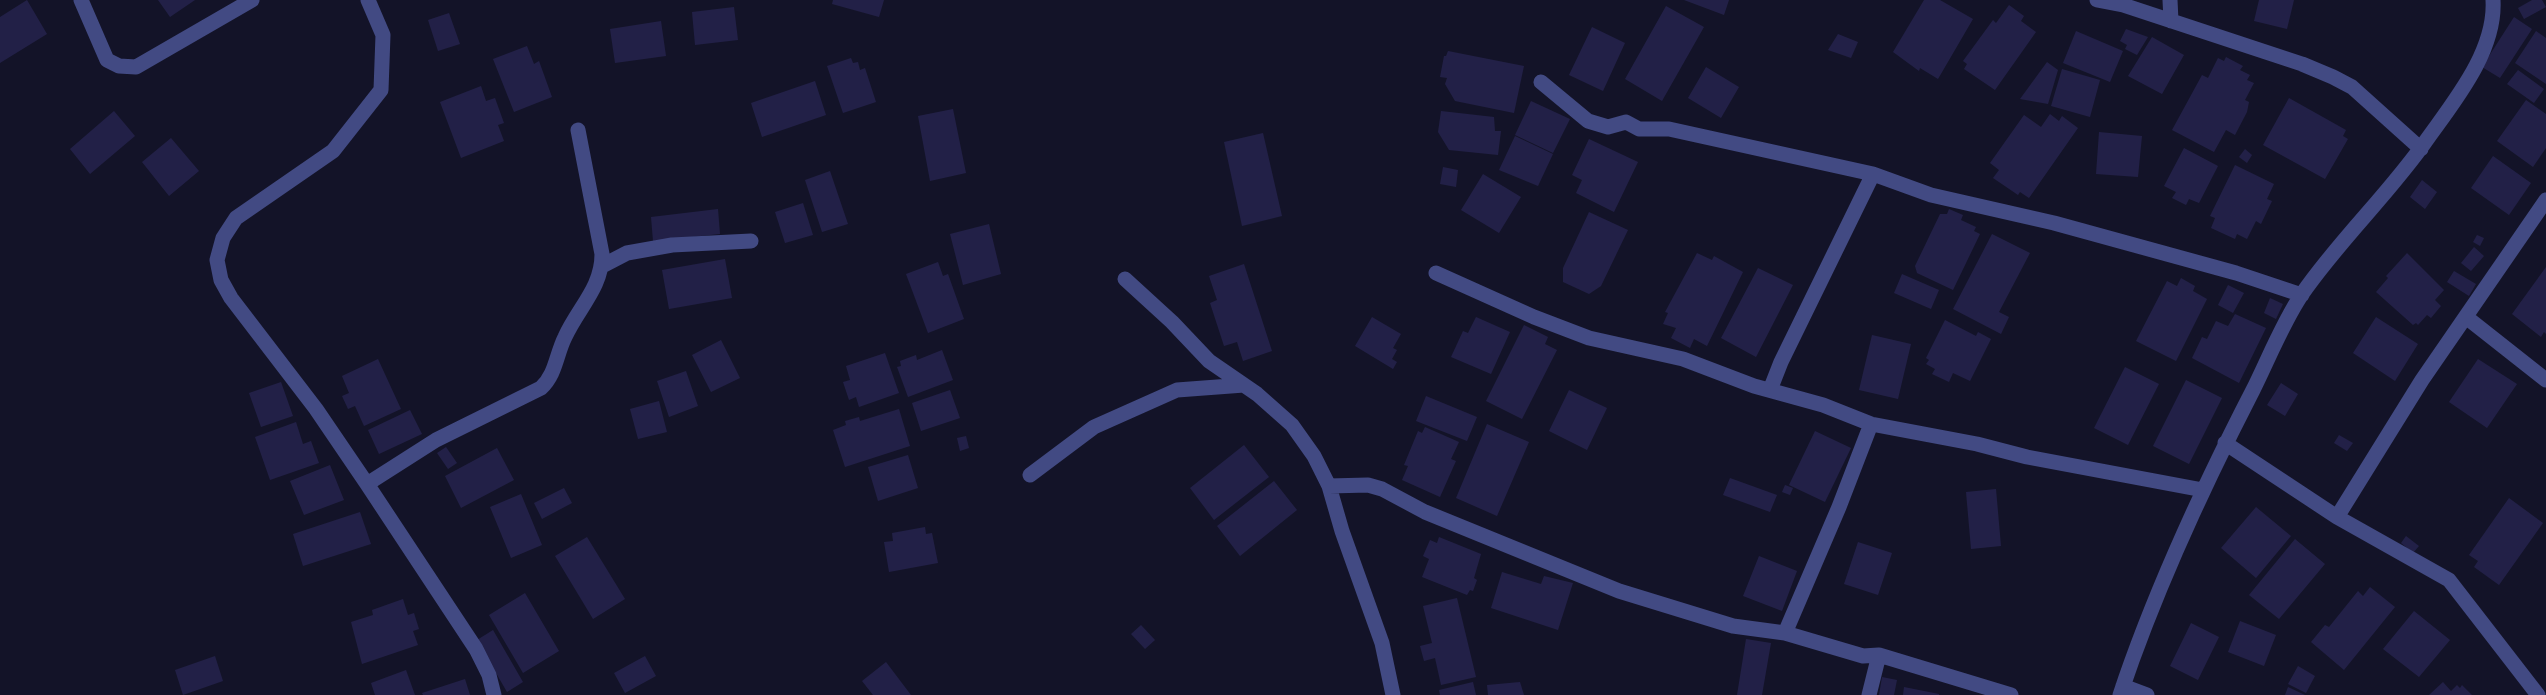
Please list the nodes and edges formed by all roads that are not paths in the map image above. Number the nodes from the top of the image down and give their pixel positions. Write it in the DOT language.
graph roads {
  1 [pos="81,0"];
  2 [pos="252,0"];
  3 [pos="368,0"];
  4 [pos="2097,0"];
  5 [pos="2170,0"];
  6 [pos="2493,0"];
  7 [pos="2171,21"];
  8 [pos="1541,82"];
  9 [pos="578,130"];
  10 [pos="2421,149"];
  11 [pos="1873,174"];
  12 [pos="2546,200"];
  13 [pos="751,241"];
  14 [pos="602,266"];
  15 [pos="1436,273"];
  16 [pos="1125,279"];
  17 [pos="2302,295"];
  18 [pos="2466,317"];
  19 [pos="2546,380"];
  20 [pos="1244,385"];
  21 [pos="1770,390"];
  22 [pos="1871,424"];
  23 [pos="2225,443"];
  24 [pos="1030,475"];
  25 [pos="367,484"];
  26 [pos="1329,486"];
  27 [pos="2203,490"];
  28 [pos="2338,517"];
  29 [pos="1785,633"];
  30 [pos="1879,655"];
  31 [pos="2121,690"];
  32 [pos="494,695"];
  33 [pos="1394,695"];
  34 [pos="1869,695"];
  35 [pos="2011,695"];
  36 [pos="2147,695"];
  37 [pos="2538,695"];
  1 -- 2 [label="street"];
  3 -- 25 [label="street"];
  4 -- 7 [label="street"];
  5 -- 7 [label="street"];
  6 -- 10 [label="street"];
  7 -- 10 [label="street"];
  8 -- 11 [label="street"];
  9 -- 14 [label="street"];
  10 -- 17 [label="street"];
  11 -- 17 [label="street"];
  11 -- 21 [label="street"];
  12 -- 18 [label="street"];
  13 -- 14 [label="street"];
  14 -- 25 [label="street"];
  15 -- 21 [label="street"];
  16 -- 20 [label="street"];
  17 -- 23 [label="street"];
  18 -- 19 [label="street"];
  18 -- 28 [label="street"];
  20 -- 24 [label="street"];
  20 -- 26 [label="street"];
  21 -- 22 [label="street"];
  22 -- 27 [label="street"];
  22 -- 29 [label="street"];
  23 -- 27 [label="street"];
  23 -- 28 [label="street"];
  25 -- 32 [label="street"];
  26 -- 29 [label="street"];
  26 -- 33 [label="street"];
  27 -- 31 [label="street"];
  28 -- 37 [label="street"];
  29 -- 30 [label="street"];
  30 -- 34 [label="street"];
  30 -- 35 [label="street"];
  31 -- 36 [label="street"];
}
